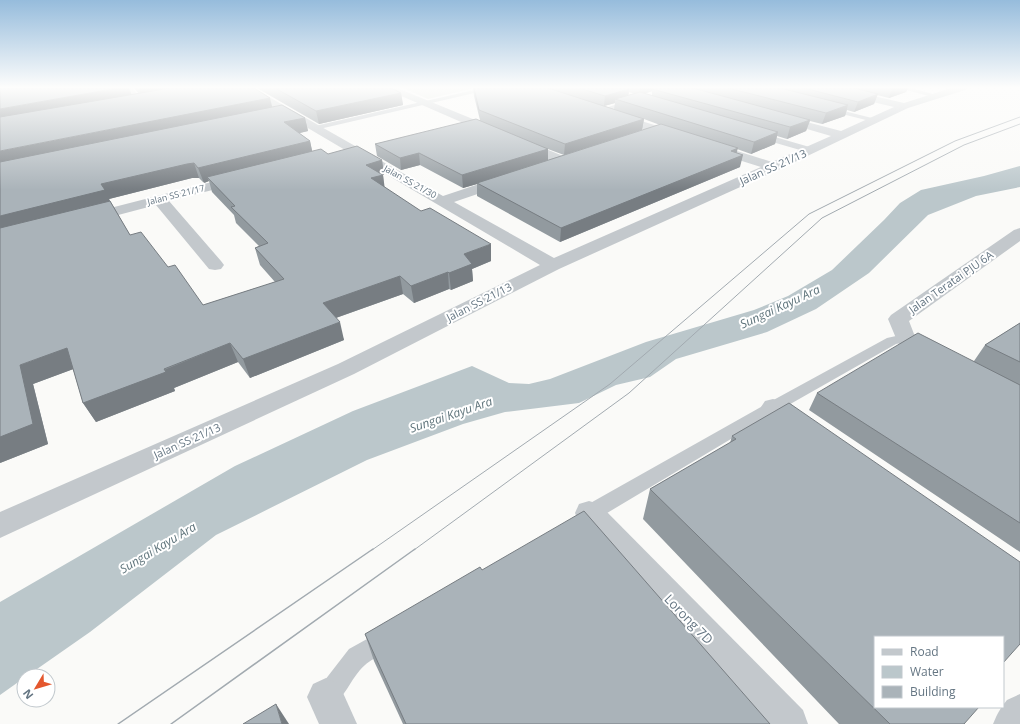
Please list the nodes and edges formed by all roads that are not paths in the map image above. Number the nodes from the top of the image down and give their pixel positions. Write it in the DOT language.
graph roads {
  1 [pos="304,122"];
  2 [pos="343,122"];
  3 [pos="467,122"];
  4 [pos="633,122"];
  5 [pos="794,122"];
  6 [pos="870,122"];
  7 [pos="315,128"];
  8 [pos="658,130"];
  9 [pos="751,132"];
  10 [pos="842,135"];
  11 [pos="636,137"];
  12 [pos="353,150"];
  13 [pos="810,150"];
  14 [pos="331,156"];
  15 [pos="578,157"];
  16 [pos="563,161"];
  17 [pos="548,166"];
  18 [pos="773,167"];
  19 [pos="249,176"];
  20 [pos="518,176"];
  21 [pos="159,199"];
  22 [pos="443,201"];
  23 [pos="76,221"];
  24 [pos="1020,233"];
  25 [pos="215,265"];
  26 [pos="553,265"];
  27 [pos="905,338"];
  28 [pos="952,362"];
  29 [pos="773,407"];
  30 [pos="825,443"];
  31 [pos="579,520"];
  32 [pos="0,525"];
  33 [pos="397,633"];
  34 [pos="332,710"];
  35 [pos="1020,714"];
  36 [pos="789,724"];
  37 [pos="1012,724"];
  1 -- 7 [label="street, Jalan SS 21/30"];
  2 -- 7 [label="lane"];
  3 -- 16 [label="street"];
  4 -- 8 [label="street"];
  5 -- 10 [label="street"];
  6 -- 10 [label="street, Jalan SS 21/13"];
  7 -- 12 [label="street, Jalan SS 21/30"];
  8 -- 11 [label="street"];
  8 -- 18 [label="street"];
  9 -- 13 [label="lane"];
  10 -- 13 [label="street, Jalan SS 21/13"];
  12 -- 14 [label="street"];
  12 -- 22 [label="street, Jalan SS 21/30"];
  13 -- 18 [label="street, Jalan SS 21/13"];
  15 -- 16 [label="street"];
  16 -- 17 [label="street"];
  18 -- 26 [label="street, Jalan SS 21/13"];
  19 -- 21 [label="street, Jalan SS 21/17"];
  20 -- 22 [label="street"];
  21 -- 23 [label="street, Jalan SS 21/17"];
  21 -- 25 [label="street"];
  22 -- 26 [label="street, Jalan SS 21/30"];
  24 -- 27 [label="street, Jalan Teratai PJU 6A"];
  26 -- 32 [label="street, Jalan SS 21/13"];
  27 -- 28 [label="street"];
  27 -- 29 [label="lane"];
  29 -- 30 [label="street"];
  29 -- 31 [label="lane"];
  31 -- 36 [label="street, Lorong 7D"];
  33 -- 34 [label="lane"];
  35 -- 37 [label="street"];
}
